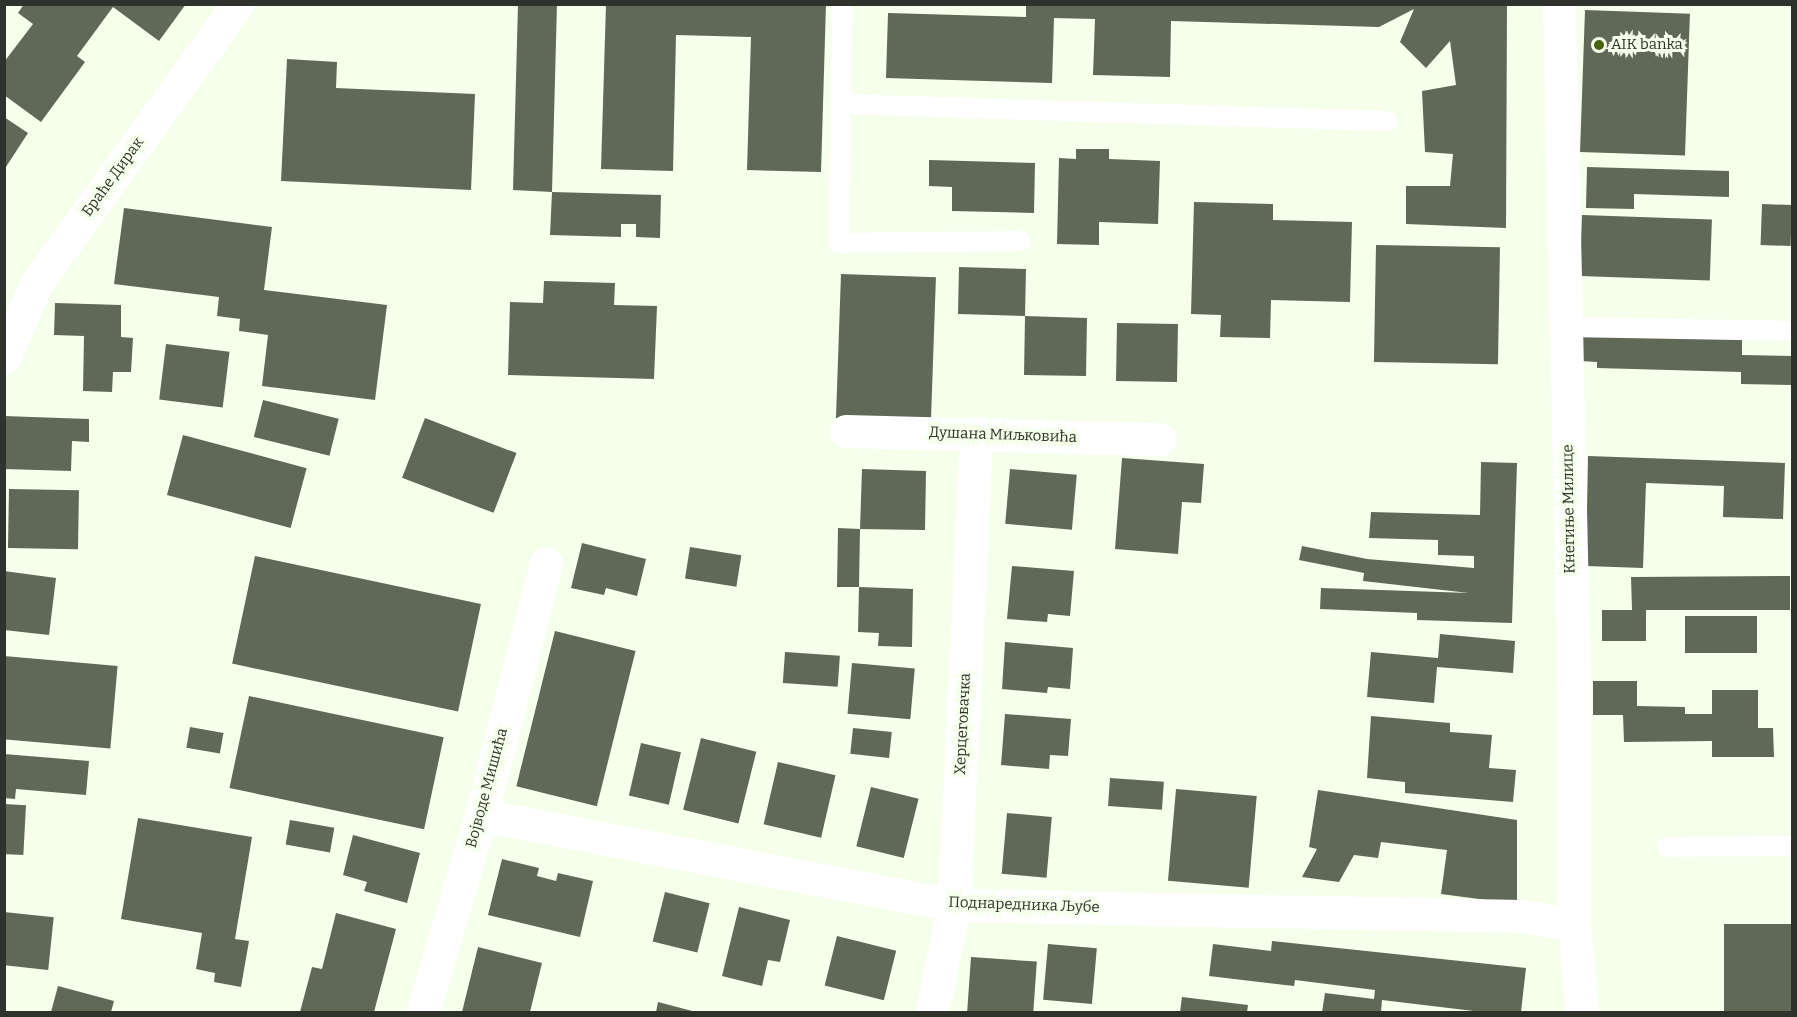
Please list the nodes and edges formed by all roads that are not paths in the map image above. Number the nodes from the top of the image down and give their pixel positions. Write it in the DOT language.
graph roads {
  1 [pos="238,4"];
  2 [pos="842,4"];
  3 [pos="1558,4"];
  4 [pos="841,104"];
  5 [pos="1387,121"];
  6 [pos="1021,241"];
  7 [pos="1566,327"];
  8 [pos="1792,331"];
  9 [pos="4,358"];
  10 [pos="846,431"];
  11 [pos="976,434"];
  12 [pos="1160,439"];
  13 [pos="546,563"];
  14 [pos="481,815"];
  15 [pos="1792,846"];
  16 [pos="1667,847"];
  17 [pos="954,905"];
  18 [pos="1574,925"];
  19 [pos="423,1012"];
  20 [pos="932,1012"];
  21 [pos="1582,1012"];
  1 -- 9 [label="street, Браће Дирак"];
  2 -- 4 [label="lane"];
  3 -- 7 [label="street, Кнегиње Милице"];
  4 -- 5 [label="lane"];
  4 -- 6 [label="lane"];
  7 -- 8 [label="lane"];
  7 -- 18 [label="street, Кнегиње Милице"];
  10 -- 11 [label="street, Душана Миљковића"];
  11 -- 12 [label="street, Душана Миљковића"];
  11 -- 17 [label="street, Херцеговачка"];
  13 -- 14 [label="street, Војводе Мишића"];
  14 -- 17 [label="street, Поднаредника Љубе"];
  14 -- 19 [label="street, Војводе Мишића"];
  15 -- 16 [label="lane"];
  17 -- 18 [label="street, Поднаредника Љубе"];
  17 -- 20 [label="street, Херцеговачка"];
  18 -- 21 [label="street, Кнегиње Милице"];
}
